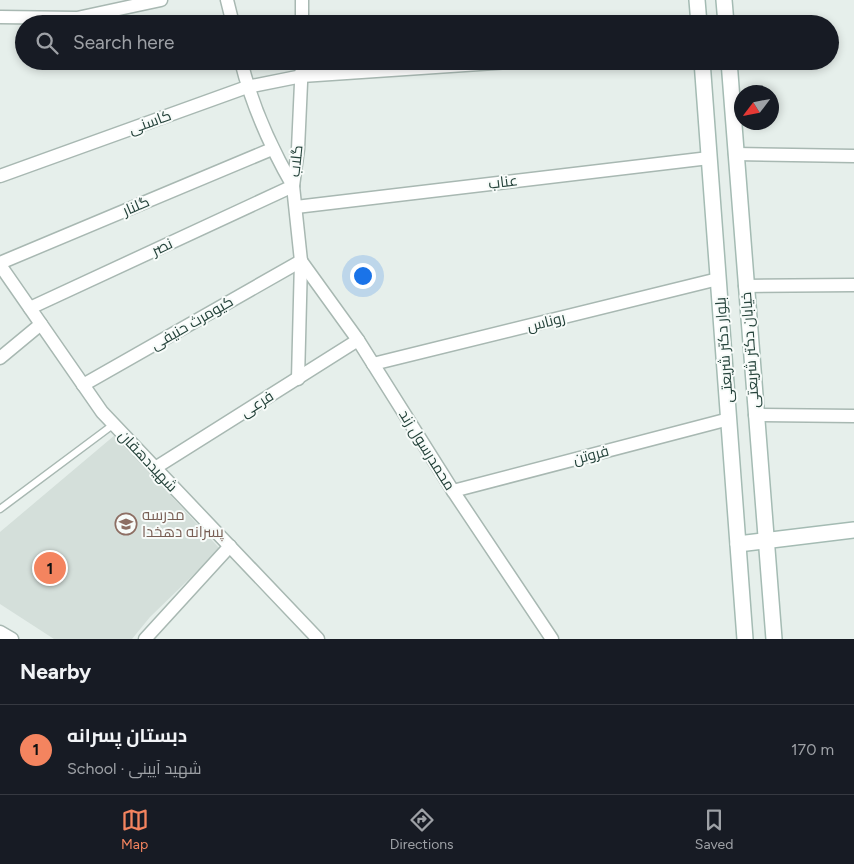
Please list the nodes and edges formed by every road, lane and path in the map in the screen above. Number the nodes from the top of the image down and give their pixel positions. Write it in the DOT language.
graph roads {
  1 [pos="161,0"];
  2 [pos="227,0"];
  3 [pos="302,0"];
  4 [pos="697,0"];
  5 [pos="724,0"];
  6 [pos="91,15"];
  7 [pos="231,15"];
  8 [pos="302,15"];
  9 [pos="698,15"];
  10 [pos="725,15"];
  11 [pos="0,17"];
  12 [pos="15,17"];
  13 [pos="243,70"];
  14 [pos="302,70"];
  15 [pos="391,70"];
  16 [pos="703,70"];
  17 [pos="729,70"];
  18 [pos="302,76"];
  19 [pos="247,87"];
  20 [pos="733,128"];
  21 [pos="707,130"];
  22 [pos="272,149"];
  23 [pos="735,154"];
  24 [pos="854,156"];
  25 [pos="709,158"];
  26 [pos="0,176"];
  27 [pos="293,186"];
  28 [pos="296,207"];
  29 [pos="301,261"];
  30 [pos="1,268"];
  31 [pos="718,279"];
  32 [pos="854,285"];
  33 [pos="745,286"];
  34 [pos="30,308"];
  35 [pos="41,324"];
  36 [pos="358,340"];
  37 [pos="0,358"];
  38 [pos="373,364"];
  39 [pos="298,379"];
  40 [pos="83,385"];
  41 [pos="755,415"];
  42 [pos="854,416"];
  43 [pos="729,419"];
  44 [pos="114,424"];
  45 [pos="155,468"];
  46 [pos="453,491"];
  47 [pos="0,508"];
  48 [pos="854,530"];
  49 [pos="765,542"];
  50 [pos="738,544"];
  51 [pos="230,546"];
  52 [pos="0,632"];
  53 [pos="12,639"];
  54 [pos="145,639"];
  55 [pos="318,639"];
  56 [pos="552,639"];
  57 [pos="745,639"];
  58 [pos="774,639"];
  1 -- 6 [label="street"];
  2 -- 7 [label="street"];
  3 -- 8 [label="street"];
  4 -- 9 [label="main road"];
  5 -- 10 [label="main road"];
  11 -- 12 [label="street"];
  13 -- 19 [label="street"];
  14 -- 18 [label="street, گلاب"];
  15 -- 18 [label="street, کاسنی"];
  16 -- 21 [label="main road, بلوار دکتر شریعتی"];
  17 -- 20 [label="main road, خیابان دکتر شریعتی"];
  18 -- 19 [label="street, کاسنی"];
  18 -- 27 [label="street, گلاب"];
  19 -- 22 [label="street"];
  19 -- 26 [label="street, کاسنی"];
  20 -- 21 [label="main road"];
  20 -- 23 [label="main road, خیابان دکتر شریعتی"];
  21 -- 25 [label="main road, بلوار دکتر شریعتی"];
  22 -- 27 [label="street"];
  22 -- 30 [label="street, گلنار"];
  23 -- 24 [label="street"];
  23 -- 33 [label="main road, خیابان دکتر شریعتی"];
  25 -- 28 [label="street, عناب"];
  25 -- 31 [label="main road, بلوار دکتر شریعتی"];
  27 -- 28 [label="street, گلاب"];
  27 -- 34 [label="street, نصر"];
  28 -- 29 [label="street, گلاب"];
  29 -- 36 [label="street, محمدرسول زند"];
  29 -- 39 [label="street, گلاب"];
  29 -- 40 [label="street, کیومرث حنیفی"];
  30 -- 34 [label="street, شهیددهقان"];
  31 -- 38 [label="street, روناس"];
  31 -- 43 [label="main road, بلوار دکتر شریعتی"];
  32 -- 33 [label="street"];
  33 -- 41 [label="main road, خیابان دکتر شریعتی"];
  34 -- 35 [label="street, شهیددهقان"];
  35 -- 37 [label="street"];
  35 -- 40 [label="street, شهیددهقان"];
  36 -- 38 [label="street, محمدرسول زند"];
  36 -- 39 [label="street, فرعی"];
  38 -- 46 [label="street, محمدرسول زند"];
  39 -- 45 [label="street, فرعی"];
  40 -- 44 [label="street, شهیددهقان"];
  41 -- 42 [label="street"];
  41 -- 49 [label="main road, خیابان دکتر شریعتی"];
  43 -- 46 [label="street, فروتن"];
  43 -- 50 [label="main road, بلوار دکتر شریعتی"];
  44 -- 45 [label="street, شهیددهقان"];
  44 -- 47 [label="lane"];
  45 -- 51 [label="street, شهیددهقان"];
  46 -- 56 [label="street, محمدرسول زند"];
  48 -- 49 [label="main road"];
  49 -- 50 [label="main road"];
  49 -- 58 [label="main road, خیابان دکتر شریعتی"];
  50 -- 57 [label="main road, بلوار دکتر شریعتی"];
  51 -- 54 [label="street"];
  51 -- 55 [label="street, شهیددهقان"];
  52 -- 53 [label="street"];
}
